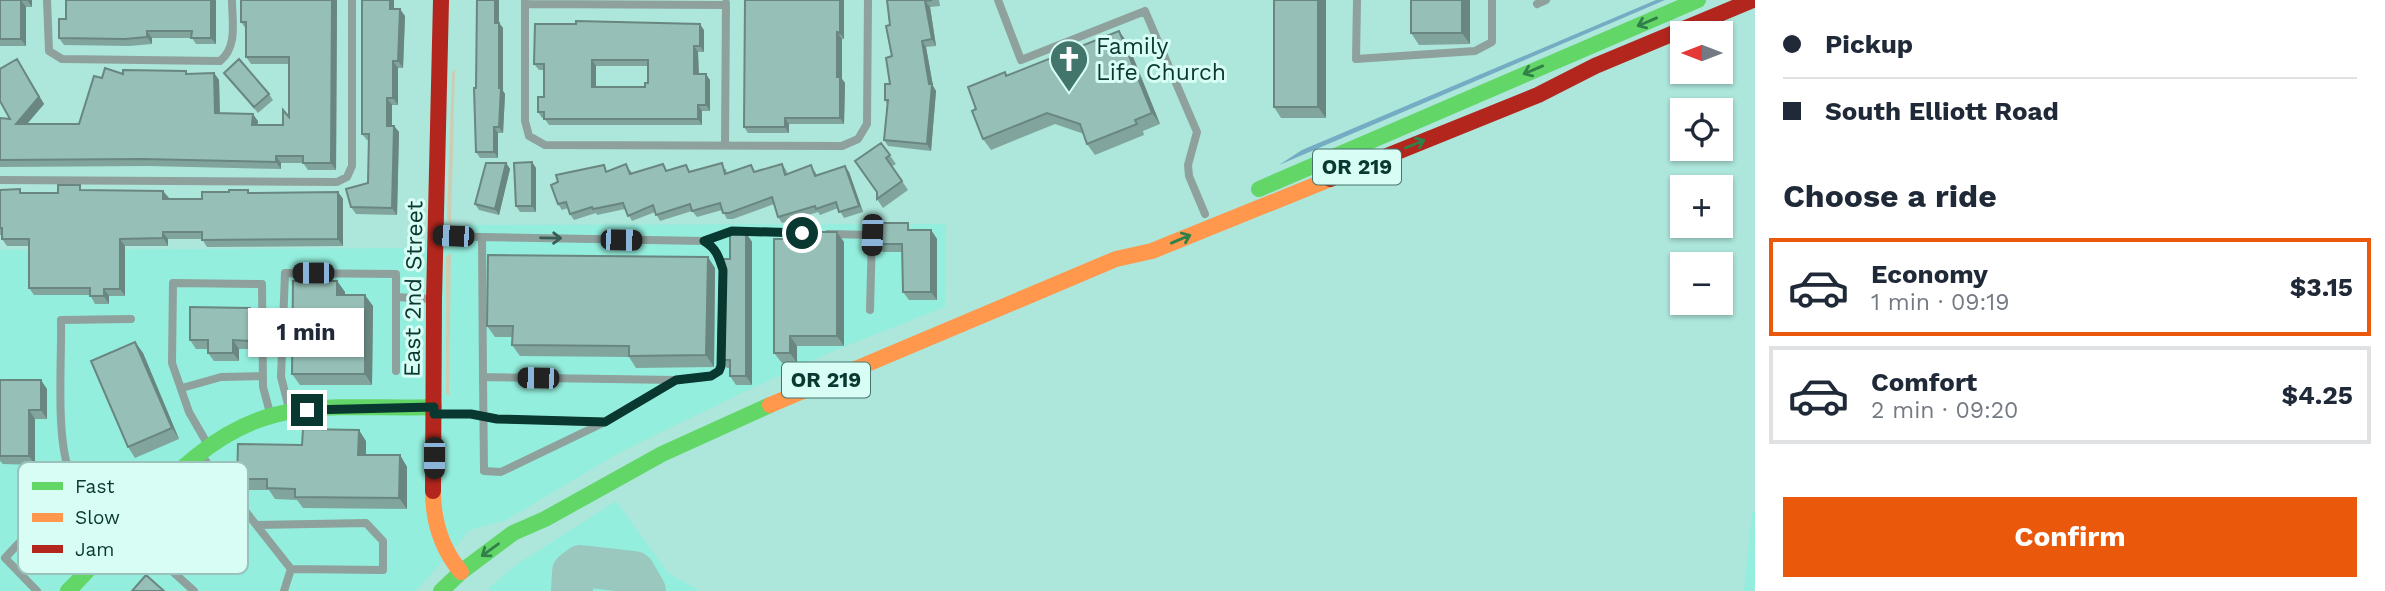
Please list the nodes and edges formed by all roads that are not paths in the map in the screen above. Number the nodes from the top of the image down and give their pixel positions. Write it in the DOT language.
graph roads {
  1 [pos="47,0"];
  2 [pos="232,0"];
  3 [pos="352,0"];
  4 [pos="441,0"];
  5 [pos="868,0"];
  6 [pos="998,0"];
  7 [pos="1357,0"];
  8 [pos="1492,0"];
  9 [pos="1699,0"];
  10 [pos="1753,0"];
  11 [pos="525,2"];
  12 [pos="726,3"];
  13 [pos="725,144"];
  14 [pos="0,180"];
  15 [pos="1205,214"];
  16 [pos="435,236"];
  17 [pos="482,237"];
  18 [pos="704,241"];
  19 [pos="1116,259"];
  20 [pos="396,297"];
  21 [pos="434,299"];
  22 [pos="870,310"];
  23 [pos="131,319"];
  24 [pos="396,371"];
  25 [pos="263,376"];
  26 [pos="483,377"];
  27 [pos="676,380"];
  28 [pos="182,388"];
  29 [pos="434,410"];
  30 [pos="290,411"];
  31 [pos="271,416"];
  32 [pos="483,417"];
  33 [pos="605,422"];
  34 [pos="203,448"];
  35 [pos="68,462"];
  36 [pos="188,462"];
  37 [pos="213,462"];
  38 [pos="248,512"];
  39 [pos="545,519"];
  40 [pos="257,525"];
  41 [pos="18,541"];
  42 [pos="3,556"];
  43 [pos="291,569"];
  44 [pos="18,571"];
  45 [pos="461,572"];
  46 [pos="20,574"];
  47 [pos="87,574"];
  48 [pos="173,574"];
  49 [pos="74,589"];
  50 [pos="37,591"];
  51 [pos="194,591"];
  52 [pos="284,591"];
  53 [pos="440,591"];
  54 [pos="464,591"];
  1 -- 2 [label="lane"];
  3 -- 14 [label="lane"];
  4 -- 16 [label="main road, East 2nd Street"];
  5 -- 13 [label="lane"];
  6 -- 15 [label="lane"];
  7 -- 8 [label="lane"];
  9 -- 15 [label="main road, OR 219, one-way"];
  19 -- 10 [label="main road, OR 219, one-way"];
  11 -- 12 [label="lane"];
  11 -- 13 [label="lane"];
  12 -- 13 [label="lane"];
  15 -- 19 [label="main road, OR 219"];
  16 -- 17 [label="lane"];
  16 -- 21 [label="main road, East 2nd Street"];
  17 -- 18 [label="lane, one-way"];
  17 -- 26 [label="lane"];
  18 -- 22 [label="lane"];
  18 -- 27 [label="lane"];
  19 -- 39 [label="main road, OR 219"];
  20 -- 21 [label="lane"];
  20 -- 24 [label="lane"];
  20 -- 30 [label="lane"];
  21 -- 29 [label="main road, East 2nd Street"];
  23 -- 35 [label="lane"];
  25 -- 28 [label="lane"];
  25 -- 28 [label="lane"];
  25 -- 31 [label="lane"];
  26 -- 27 [label="lane"];
  26 -- 32 [label="lane"];
  27 -- 33 [label="lane"];
  28 -- 34 [label="lane"];
  29 -- 30 [label="main road"];
  29 -- 32 [label="lane"];
  29 -- 45 [label="main road, East 2nd Street"];
  30 -- 31 [label="main road"];
  31 -- 34 [label="main road"];
  32 -- 33 [label="lane"];
  32 -- 33 [label="lane"];
  34 -- 36 [label="main road"];
  34 -- 37 [label="lane"];
  38 -- 40 [label="lane"];
  39 -- 45 [label="main road, OR 219, one-way"];
  39 -- 54 [label="main road, OR 219"];
  40 -- 43 [label="lane"];
  40 -- 43 [label="lane"];
  41 -- 42 [label="lane"];
  42 -- 44 [label="lane"];
  43 -- 52 [label="lane"];
  45 -- 53 [label="main road, OR 219"];
  46 -- 50 [label="lane"];
  47 -- 49 [label="main road"];
  48 -- 51 [label="lane"];
}
